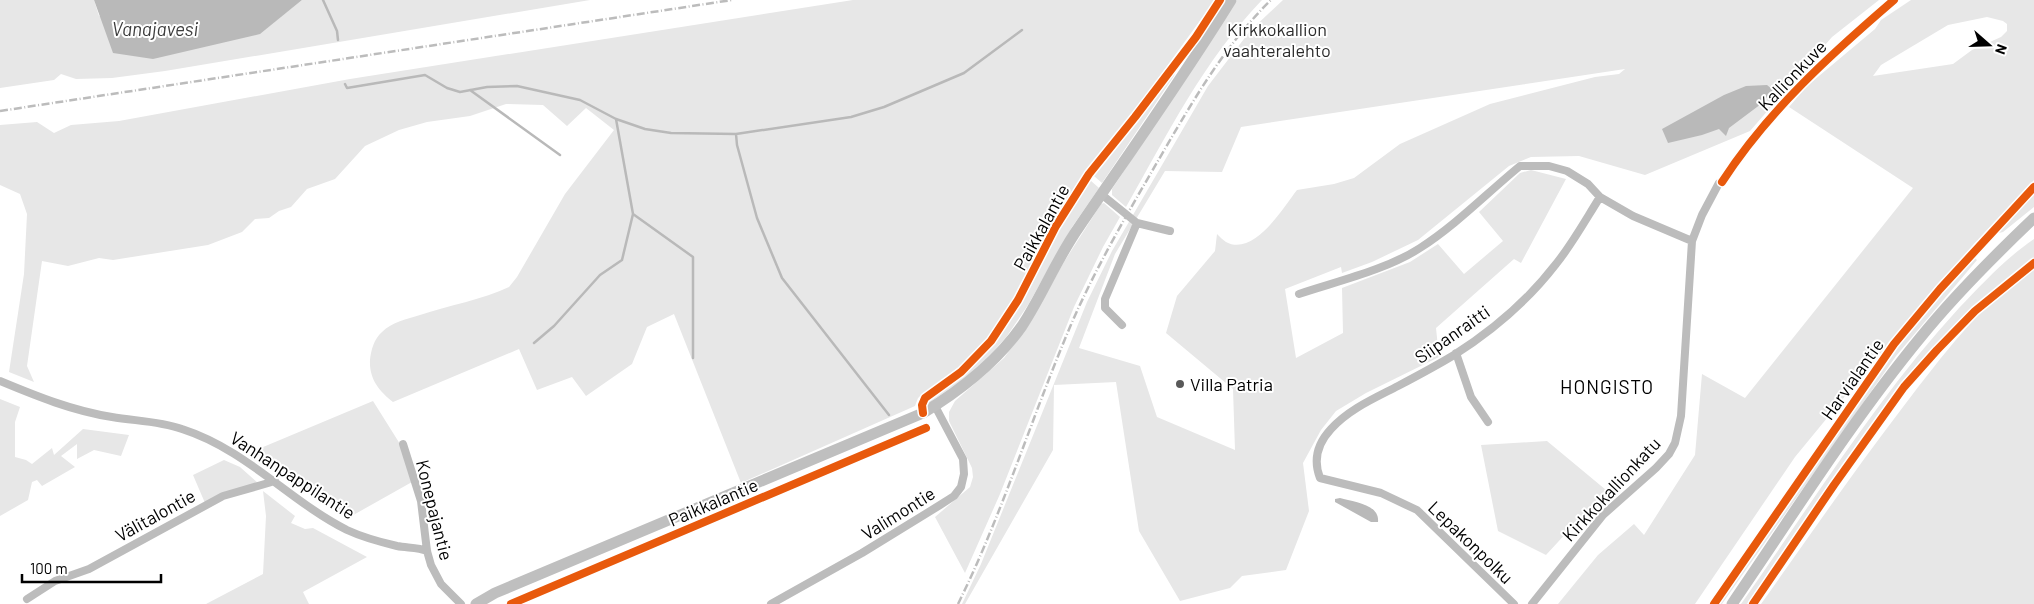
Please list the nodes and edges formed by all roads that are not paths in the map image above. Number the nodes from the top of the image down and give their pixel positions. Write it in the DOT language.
graph roads {
  1 [pos="1231,0"];
  2 [pos="1722,182"];
  3 [pos="1102,194"];
  4 [pos="1600,196"];
  5 [pos="2034,218"];
  6 [pos="1137,223"];
  7 [pos="2034,227"];
  8 [pos="1170,231"];
  9 [pos="1692,240"];
  10 [pos="1990,262"];
  11 [pos="1299,294"];
  12 [pos="1122,325"];
  13 [pos="1456,353"];
  14 [pos="0,381"];
  15 [pos="935,406"];
  16 [pos="1488,422"];
  17 [pos="403,444"];
  18 [pos="1320,478"];
  19 [pos="275,482"];
  20 [pos="426,551"];
  21 [pos="27,599"];
  22 [pos="461,604"];
  23 [pos="476,604"];
  24 [pos="771,604"];
  25 [pos="1514,604"];
  26 [pos="1532,604"];
  27 [pos="1732,604"];
  1 -- 3 [label="street, Paikkalantie"];
  2 -- 9 [label="street, Kirkkokallionkatu"];
  3 -- 6 [label="street"];
  3 -- 15 [label="street, Paikkalantie"];
  4 -- 9 [label="street"];
  4 -- 11 [label="street"];
  4 -- 13 [label="street, Siipanraitti"];
  5 -- 10 [label="street, Harvialantie"];
  6 -- 8 [label="street"];
  6 -- 12 [label="street"];
  7 -- 10 [label="street, Harvialantie"];
  9 -- 26 [label="street, Kirkkokallionkatu"];
  10 -- 27 [label="street, Harvialantie"];
  13 -- 16 [label="street"];
  13 -- 18 [label="street, Siipanraitti"];
  14 -- 19 [label="street, Vanhanpappilantie"];
  15 -- 23 [label="street, Paikkalantie"];
  15 -- 24 [label="street, Valimontie"];
  17 -- 20 [label="street, Konepajantie"];
  18 -- 25 [label="street, Lepakonpolku"];
  19 -- 20 [label="street, Vanhanpappilantie"];
  19 -- 21 [label="street, Välitalontie"];
  20 -- 22 [label="street, Konepajantie"];
}
